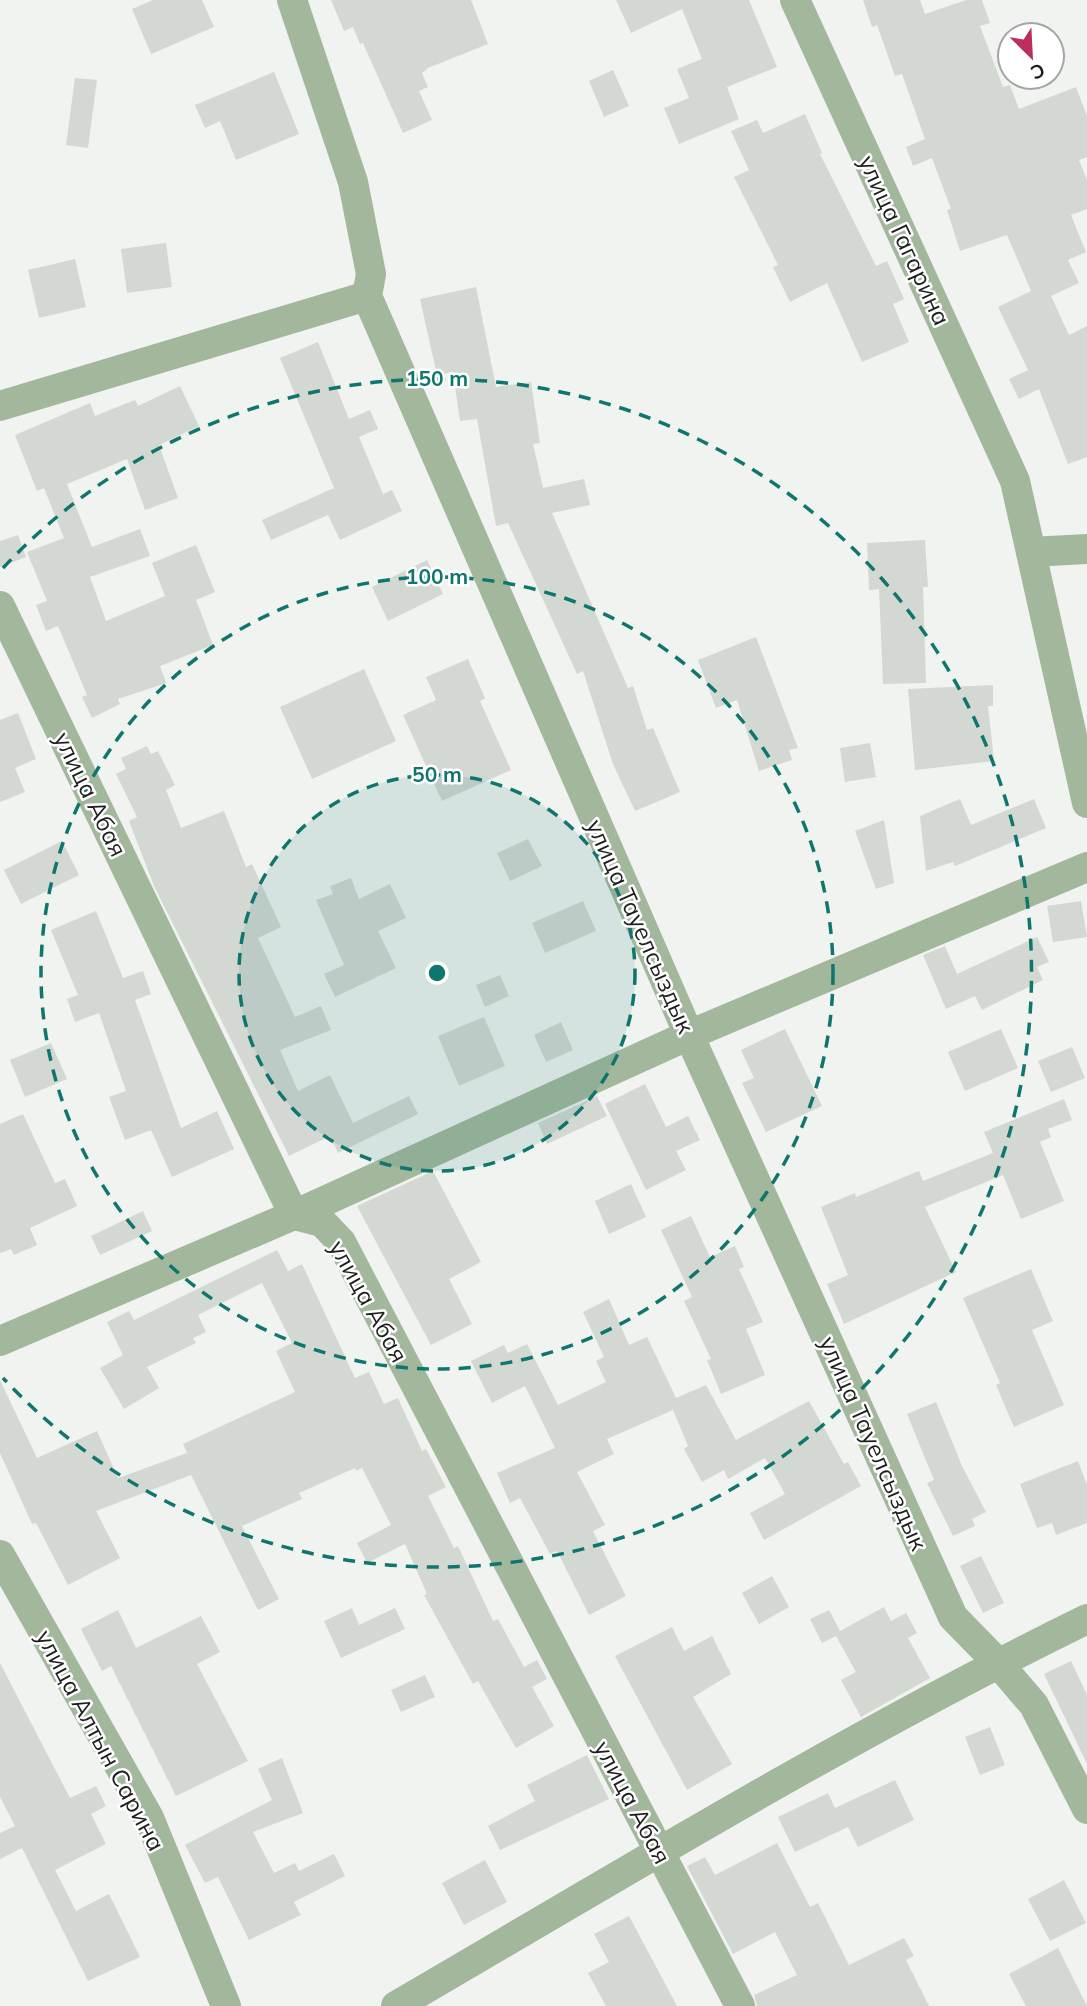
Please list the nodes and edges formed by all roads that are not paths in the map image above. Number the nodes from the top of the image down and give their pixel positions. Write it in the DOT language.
graph roads {
  1 [pos="292,0"];
  2 [pos="795,0"];
  3 [pos="367,296"];
  4 [pos="0,406"];
  5 [pos="1087,549"];
  6 [pos="1031,552"];
  7 [pos="0,606"];
  8 [pos="1087,803"];
  9 [pos="1087,866"];
  10 [pos="689,1035"];
  11 [pos="294,1214"];
  12 [pos="0,1341"];
  13 [pos="0,1555"];
  14 [pos="1087,1619"];
  15 [pos="998,1663"];
  16 [pos="1087,1809"];
  17 [pos="659,1853"];
  18 [pos="226,2006"];
  19 [pos="396,2006"];
  20 [pos="740,2006"];
  1 -- 3 [label="street, улица Тауелсыздык"];
  2 -- 6 [label="street, улица Гагарина"];
  3 -- 4 [label="street"];
  3 -- 10 [label="street, улица Тауелсыздык"];
  5 -- 6 [label="street"];
  6 -- 8 [label="street, улица Гагарина"];
  7 -- 11 [label="street, улица Абая"];
  9 -- 10 [label="street"];
  10 -- 11 [label="street"];
  10 -- 15 [label="street, улица Тауелсыздык"];
  11 -- 12 [label="street"];
  11 -- 17 [label="street, улица Абая"];
  13 -- 18 [label="street, улица Алтын Сарина"];
  14 -- 15 [label="street"];
  15 -- 16 [label="street, улица Тауелсыздык"];
  15 -- 17 [label="street"];
  17 -- 19 [label="street"];
  17 -- 20 [label="street, улица Абая"];
}
